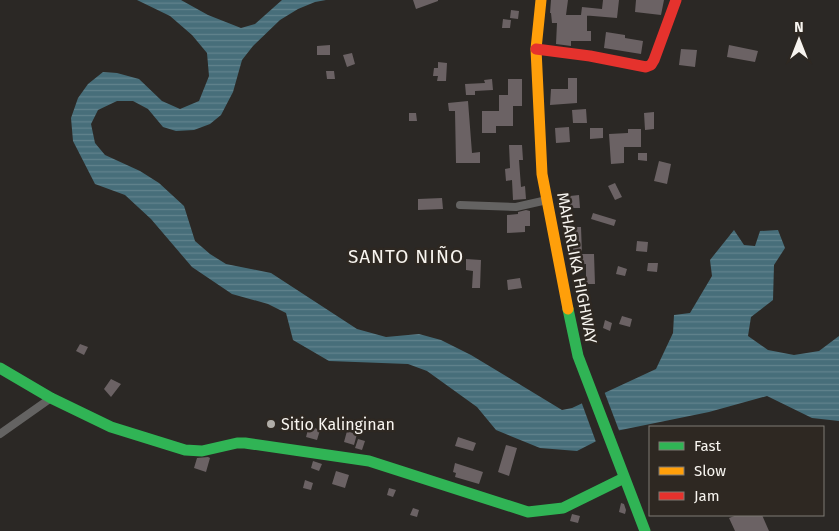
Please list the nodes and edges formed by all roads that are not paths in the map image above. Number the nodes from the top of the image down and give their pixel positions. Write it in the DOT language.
graph roads {
  1 [pos="541,0"];
  2 [pos="676,0"];
  3 [pos="536,49"];
  4 [pos="547,200"];
  5 [pos="460,205"];
  6 [pos="0,368"];
  7 [pos="51,398"];
  8 [pos="0,434"];
  9 [pos="624,478"];
  10 [pos="645,531"];
  1 -- 3 [label="main road, MAHARLIKA HIGHWAY"];
  2 -- 3 [label="main road"];
  3 -- 4 [label="main road, MAHARLIKA HIGHWAY"];
  4 -- 5 [label="street"];
  4 -- 9 [label="main road, MAHARLIKA HIGHWAY"];
  6 -- 7 [label="main road"];
  7 -- 8 [label="street"];
  7 -- 9 [label="main road"];
  9 -- 10 [label="main road, MAHARLIKA HIGHWAY"];
}
